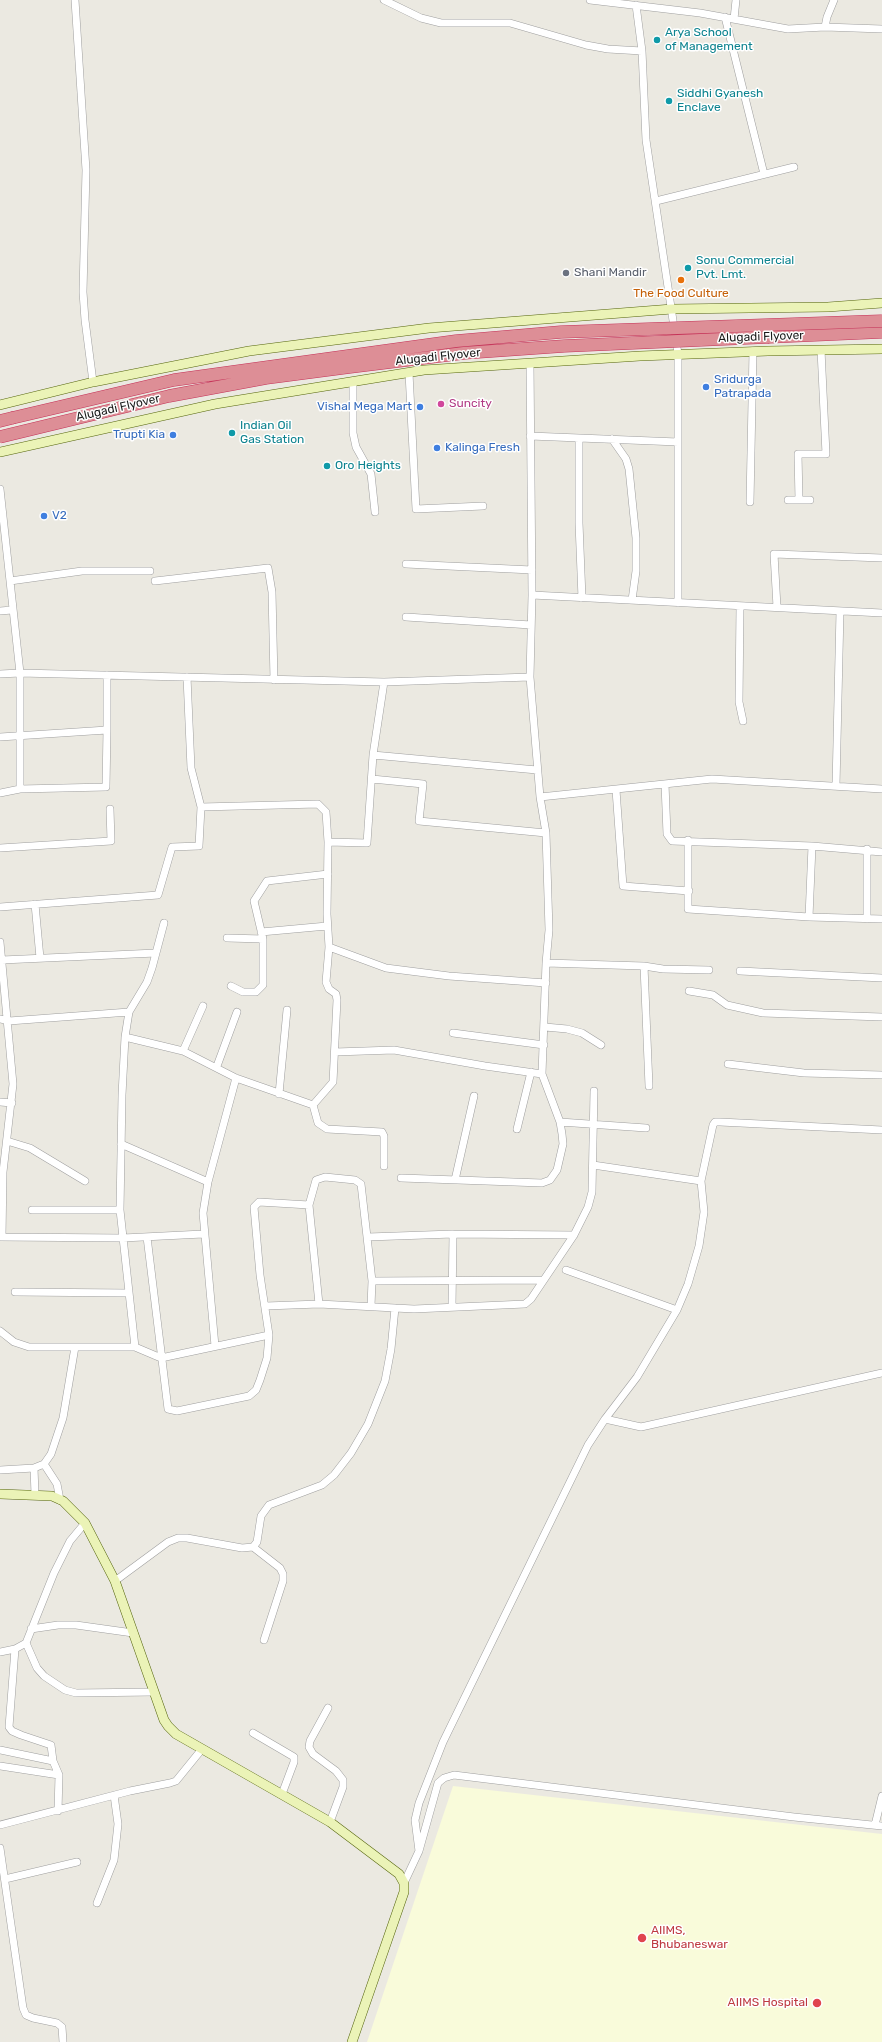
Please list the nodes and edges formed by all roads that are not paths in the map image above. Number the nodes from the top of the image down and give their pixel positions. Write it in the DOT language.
graph roads {
  1 [pos="75,0"];
  2 [pos="384,0"];
  3 [pos="590,0"];
  4 [pos="736,0"];
  5 [pos="834,0"];
  6 [pos="636,6"];
  7 [pos="725,17"];
  8 [pos="734,19"];
  9 [pos="825,27"];
  10 [pos="882,29"];
  11 [pos="642,50"];
  12 [pos="794,167"];
  13 [pos="764,174"];
  14 [pos="656,201"];
  15 [pos="882,303"];
  16 [pos="672,308"];
  17 [pos="882,320"];
  18 [pos="882,332"];
  19 [pos="882,349"];
  20 [pos="821,350"];
  21 [pos="753,351"];
  22 [pos="678,354"];
  23 [pos="530,363"];
  24 [pos="409,373"];
  25 [pos="93,382"];
  26 [pos="353,382"];
  27 [pos="0,405"];
  28 [pos="6,419"];
  29 [pos="0,436"];
  30 [pos="530,436"];
  31 [pos="580,438"];
  32 [pos="612,439"];
  33 [pos="678,442"];
  34 [pos="0,452"];
  35 [pos="0,490"];
  36 [pos="788,500"];
  37 [pos="799,500"];
  38 [pos="810,500"];
  39 [pos="750,502"];
  40 [pos="483,506"];
  41 [pos="375,512"];
  42 [pos="882,558"];
  43 [pos="406,564"];
  44 [pos="532,570"];
  45 [pos="150,571"];
  46 [pos="10,581"];
  47 [pos="155,581"];
  48 [pos="532,595"];
  49 [pos="582,598"];
  50 [pos="632,600"];
  51 [pos="678,602"];
  52 [pos="740,606"];
  53 [pos="777,607"];
  54 [pos="0,610"];
  55 [pos="12,610"];
  56 [pos="840,610"];
  57 [pos="882,613"];
  58 [pos="406,617"];
  59 [pos="531,625"];
  60 [pos="20,673"];
  61 [pos="0,674"];
  62 [pos="107,675"];
  63 [pos="187,677"];
  64 [pos="530,677"];
  65 [pos="274,680"];
  66 [pos="384,682"];
  67 [pos="744,721"];
  68 [pos="107,730"];
  69 [pos="0,737"];
  70 [pos="20,737"];
  71 [pos="374,755"];
  72 [pos="537,770"];
  73 [pos="372,779"];
  74 [pos="665,784"];
  75 [pos="836,786"];
  76 [pos="20,788"];
  77 [pos="882,789"];
  78 [pos="616,790"];
  79 [pos="0,793"];
  80 [pos="540,797"];
  81 [pos="201,807"];
  82 [pos="110,809"];
  83 [pos="546,833"];
  84 [pos="688,840"];
  85 [pos="328,842"];
  86 [pos="812,846"];
  87 [pos="0,848"];
  88 [pos="868,849"];
  89 [pos="882,852"];
  90 [pos="328,874"];
  91 [pos="689,890"];
  92 [pos="35,904"];
  93 [pos="0,907"];
  94 [pos="809,917"];
  95 [pos="867,919"];
  96 [pos="882,919"];
  97 [pos="164,922"];
  98 [pos="327,926"];
  99 [pos="262,936"];
  100 [pos="227,938"];
  101 [pos="0,942"];
  102 [pos="329,947"];
  103 [pos="0,948"];
  104 [pos="156,953"];
  105 [pos="40,958"];
  106 [pos="2,960"];
  107 [pos="546,963"];
  108 [pos="644,966"];
  109 [pos="709,970"];
  110 [pos="740,971"];
  111 [pos="882,978"];
  112 [pos="546,982"];
  113 [pos="231,986"];
  114 [pos="689,991"];
  115 [pos="203,1006"];
  116 [pos="287,1010"];
  117 [pos="129,1012"];
  118 [pos="237,1012"];
  119 [pos="882,1017"];
  120 [pos="0,1019"];
  121 [pos="8,1021"];
  122 [pos="545,1027"];
  123 [pos="453,1033"];
  124 [pos="125,1037"];
  125 [pos="544,1045"];
  126 [pos="601,1045"];
  127 [pos="183,1051"];
  128 [pos="335,1052"];
  129 [pos="728,1064"];
  130 [pos="217,1066"];
  131 [pos="531,1072"];
  132 [pos="542,1074"];
  133 [pos="882,1075"];
  134 [pos="236,1078"];
  135 [pos="649,1086"];
  136 [pos="594,1091"];
  137 [pos="279,1094"];
  138 [pos="474,1096"];
  139 [pos="0,1102"];
  140 [pos="12,1103"];
  141 [pos="313,1106"];
  142 [pos="560,1122"];
  143 [pos="594,1125"];
  144 [pos="646,1128"];
  145 [pos="517,1129"];
  146 [pos="882,1130"];
  147 [pos="7,1141"];
  148 [pos="121,1144"];
  149 [pos="593,1165"];
  150 [pos="384,1166"];
  151 [pos="1,1172"];
  152 [pos="401,1178"];
  153 [pos="455,1180"];
  154 [pos="85,1181"];
  155 [pos="701,1181"];
  156 [pos="208,1182"];
  157 [pos="309,1205"];
  158 [pos="32,1210"];
  159 [pos="120,1210"];
  160 [pos="204,1234"];
  161 [pos="453,1234"];
  162 [pos="574,1235"];
  163 [pos="1,1237"];
  164 [pos="147,1237"];
  165 [pos="368,1237"];
  166 [pos="124,1238"];
  167 [pos="566,1270"];
  168 [pos="543,1280"];
  169 [pos="452,1281"];
  170 [pos="372,1282"];
  171 [pos="16,1292"];
  172 [pos="129,1293"];
  173 [pos="319,1304"];
  174 [pos="266,1306"];
  175 [pos="371,1306"];
  176 [pos="452,1307"];
  177 [pos="395,1308"];
  178 [pos="677,1310"];
  179 [pos="0,1332"];
  180 [pos="269,1335"];
  181 [pos="215,1346"];
  182 [pos="75,1347"];
  183 [pos="136,1347"];
  184 [pos="161,1358"];
  185 [pos="882,1373"];
  186 [pos="605,1419"];
  187 [pos="44,1464"];
  188 [pos="34,1468"];
  189 [pos="0,1470"];
  190 [pos="0,1494"];
  191 [pos="35,1494"];
  192 [pos="60,1500"];
  193 [pos="85,1523"];
  194 [pos="253,1547"];
  195 [pos="115,1581"];
  196 [pos="31,1629"];
  197 [pos="133,1633"];
  198 [pos="264,1640"];
  199 [pos="26,1643"];
  200 [pos="16,1649"];
  201 [pos="0,1652"];
  202 [pos="154,1692"];
  203 [pos="328,1708"];
  204 [pos="253,1733"];
  205 [pos="202,1749"];
  206 [pos="0,1750"];
  207 [pos="53,1761"];
  208 [pos="0,1766"];
  209 [pos="59,1775"];
  210 [pos="282,1794"];
  211 [pos="114,1795"];
  212 [pos="882,1796"];
  213 [pos="58,1811"];
  214 [pos="330,1822"];
  215 [pos="0,1825"];
  216 [pos="878,1826"];
  217 [pos="0,1848"];
  218 [pos="419,1851"];
  219 [pos="77,1862"];
  220 [pos="2,1869"];
  221 [pos="5,1879"];
  222 [pos="404,1883"];
  223 [pos="97,1904"];
  224 [pos="63,2042"];
  225 [pos="352,2042"];
  1 -- 25 [label="street"];
  2 -- 11 [label="street"];
  3 -- 6 [label="street"];
  4 -- 8 [label="street"];
  5 -- 9 [label="street"];
  6 -- 7 [label="street"];
  6 -- 11 [label="street"];
  7 -- 8 [label="street"];
  7 -- 13 [label="street"];
  8 -- 9 [label="street"];
  9 -- 10 [label="street"];
  11 -- 14 [label="street"];
  12 -- 13 [label="street"];
  13 -- 14 [label="street"];
  14 -- 16 [label="street"];
  15 -- 16 [label="street"];
  16 -- 22 [label="street"];
  16 -- 25 [label="street"];
  17 -- 28 [label="highway, Alugadi Flyover, bridge"];
  18 -- 29 [label="highway, Alugadi Flyover, bridge"];
  19 -- 20 [label="street"];
  20 -- 21 [label="street"];
  20 -- 37 [label="street"];
  21 -- 22 [label="street"];
  21 -- 39 [label="street"];
  22 -- 23 [label="street"];
  22 -- 33 [label="street"];
  23 -- 24 [label="street"];
  23 -- 30 [label="street"];
  24 -- 26 [label="street"];
  24 -- 40 [label="street"];
  25 -- 27 [label="street"];
  26 -- 34 [label="street"];
  26 -- 41 [label="street"];
  30 -- 31 [label="street"];
  30 -- 44 [label="street"];
  31 -- 32 [label="street"];
  31 -- 49 [label="street"];
  32 -- 33 [label="street"];
  32 -- 50 [label="street"];
  33 -- 51 [label="street"];
  35 -- 46 [label="street"];
  36 -- 37 [label="street"];
  37 -- 38 [label="street"];
  42 -- 53 [label="street"];
  43 -- 44 [label="street"];
  44 -- 48 [label="street"];
  45 -- 46 [label="street"];
  46 -- 55 [label="street"];
  47 -- 65 [label="street"];
  48 -- 49 [label="street"];
  48 -- 59 [label="street"];
  49 -- 50 [label="street"];
  50 -- 51 [label="street"];
  51 -- 52 [label="street"];
  52 -- 53 [label="street"];
  52 -- 67 [label="street"];
  53 -- 56 [label="street"];
  54 -- 55 [label="street"];
  55 -- 60 [label="street"];
  56 -- 57 [label="street"];
  56 -- 75 [label="street"];
  58 -- 59 [label="street"];
  59 -- 64 [label="street"];
  60 -- 61 [label="street"];
  60 -- 62 [label="street"];
  60 -- 70 [label="street"];
  62 -- 63 [label="street"];
  62 -- 68 [label="street"];
  63 -- 65 [label="street"];
  63 -- 81 [label="street"];
  64 -- 66 [label="street"];
  64 -- 72 [label="street"];
  65 -- 66 [label="street"];
  66 -- 71 [label="street"];
  68 -- 70 [label="street"];
  68 -- 76 [label="street"];
  69 -- 70 [label="street"];
  70 -- 76 [label="street"];
  71 -- 72 [label="street"];
  71 -- 73 [label="street"];
  72 -- 80 [label="street"];
  73 -- 83 [label="street"];
  73 -- 85 [label="street"];
  74 -- 75 [label="street"];
  74 -- 78 [label="street"];
  74 -- 84 [label="street"];
  75 -- 77 [label="street"];
  76 -- 79 [label="street"];
  78 -- 80 [label="street"];
  78 -- 91 [label="street"];
  80 -- 83 [label="street"];
  81 -- 85 [label="street"];
  81 -- 92 [label="street"];
  82 -- 87 [label="street"];
  83 -- 107 [label="street"];
  84 -- 86 [label="street"];
  84 -- 91 [label="street"];
  85 -- 90 [label="street"];
  86 -- 88 [label="street"];
  86 -- 94 [label="street"];
  88 -- 89 [label="street"];
  88 -- 95 [label="street"];
  90 -- 98 [label="street"];
  90 -- 99 [label="street"];
  91 -- 94 [label="street"];
  92 -- 93 [label="street"];
  92 -- 105 [label="street"];
  94 -- 95 [label="street"];
  95 -- 96 [label="street"];
  97 -- 104 [label="street"];
  98 -- 99 [label="street"];
  98 -- 102 [label="street"];
  99 -- 100 [label="street"];
  99 -- 113 [label="street"];
  101 -- 103 [label="street"];
  102 -- 112 [label="street"];
  102 -- 128 [label="street"];
  103 -- 106 [label="street"];
  104 -- 105 [label="street"];
  104 -- 117 [label="street"];
  105 -- 106 [label="street"];
  106 -- 121 [label="street"];
  107 -- 108 [label="street"];
  107 -- 112 [label="street"];
  108 -- 109 [label="street"];
  108 -- 135 [label="street"];
  110 -- 111 [label="street"];
  112 -- 122 [label="street"];
  114 -- 119 [label="street"];
  115 -- 127 [label="street"];
  116 -- 137 [label="street"];
  117 -- 121 [label="street"];
  117 -- 124 [label="street"];
  118 -- 130 [label="street"];
  120 -- 121 [label="street"];
  121 -- 140 [label="street"];
  122 -- 125 [label="street"];
  122 -- 126 [label="street"];
  123 -- 125 [label="street"];
  124 -- 127 [label="street"];
  124 -- 148 [label="street"];
  125 -- 132 [label="street"];
  127 -- 130 [label="street"];
  128 -- 131 [label="street"];
  128 -- 141 [label="street"];
  129 -- 133 [label="street"];
  130 -- 134 [label="street"];
  131 -- 132 [label="street"];
  131 -- 145 [label="street"];
  132 -- 142 [label="street"];
  134 -- 137 [label="street"];
  134 -- 156 [label="street"];
  136 -- 143 [label="street"];
  137 -- 141 [label="street"];
  138 -- 153 [label="street"];
  139 -- 140 [label="street"];
  140 -- 147 [label="street"];
  141 -- 150 [label="street"];
  142 -- 143 [label="street"];
  142 -- 153 [label="street"];
  143 -- 144 [label="street"];
  143 -- 149 [label="street"];
  146 -- 155 [label="street"];
  147 -- 151 [label="street"];
  147 -- 154 [label="street"];
  148 -- 156 [label="street"];
  148 -- 159 [label="street"];
  149 -- 155 [label="street"];
  149 -- 162 [label="street"];
  151 -- 163 [label="street"];
  152 -- 153 [label="street"];
  155 -- 178 [label="street"];
  156 -- 160 [label="street"];
  157 -- 165 [label="street"];
  157 -- 173 [label="street"];
  157 -- 174 [label="street"];
  158 -- 159 [label="street"];
  159 -- 166 [label="street"];
  160 -- 164 [label="street"];
  160 -- 181 [label="street"];
  161 -- 162 [label="street"];
  161 -- 165 [label="street"];
  161 -- 169 [label="street"];
  162 -- 168 [label="street"];
  163 -- 166 [label="street"];
  164 -- 166 [label="street"];
  164 -- 184 [label="street"];
  165 -- 170 [label="street"];
  166 -- 172 [label="street"];
  167 -- 178 [label="street"];
  168 -- 169 [label="street"];
  168 -- 176 [label="street"];
  169 -- 170 [label="street"];
  169 -- 176 [label="street"];
  170 -- 175 [label="street"];
  171 -- 172 [label="street"];
  172 -- 183 [label="street"];
  173 -- 174 [label="street"];
  173 -- 175 [label="street"];
  174 -- 180 [label="street"];
  175 -- 177 [label="street"];
  176 -- 177 [label="street"];
  177 -- 194 [label="street"];
  178 -- 186 [label="street"];
  179 -- 182 [label="street"];
  180 -- 181 [label="street"];
  180 -- 184 [label="street"];
  181 -- 184 [label="street"];
  182 -- 183 [label="street"];
  182 -- 187 [label="street"];
  183 -- 184 [label="street"];
  185 -- 186 [label="street"];
  186 -- 218 [label="street"];
  187 -- 188 [label="street"];
  187 -- 192 [label="street"];
  188 -- 189 [label="street"];
  188 -- 191 [label="street"];
  190 -- 191 [label="street"];
  191 -- 192 [label="street"];
  192 -- 193 [label="street"];
  193 -- 195 [label="street"];
  193 -- 196 [label="street"];
  194 -- 195 [label="street"];
  194 -- 198 [label="street"];
  195 -- 197 [label="street"];
  196 -- 197 [label="street"];
  196 -- 199 [label="street"];
  197 -- 202 [label="street"];
  199 -- 200 [label="street"];
  199 -- 202 [label="street"];
  200 -- 201 [label="street"];
  200 -- 207 [label="street"];
  202 -- 205 [label="street"];
  203 -- 214 [label="street"];
  204 -- 210 [label="street"];
  205 -- 210 [label="street"];
  205 -- 211 [label="street"];
  206 -- 207 [label="street"];
  207 -- 209 [label="street"];
  208 -- 209 [label="street"];
  209 -- 213 [label="street"];
  210 -- 214 [label="street"];
  211 -- 213 [label="street"];
  211 -- 223 [label="street"];
  212 -- 216 [label="street"];
  213 -- 215 [label="street"];
  214 -- 222 [label="street"];
  216 -- 218 [label="street"];
  217 -- 220 [label="street"];
  218 -- 222 [label="street"];
  219 -- 221 [label="street"];
  220 -- 221 [label="street"];
  221 -- 224 [label="street"];
  222 -- 225 [label="street"];
}
